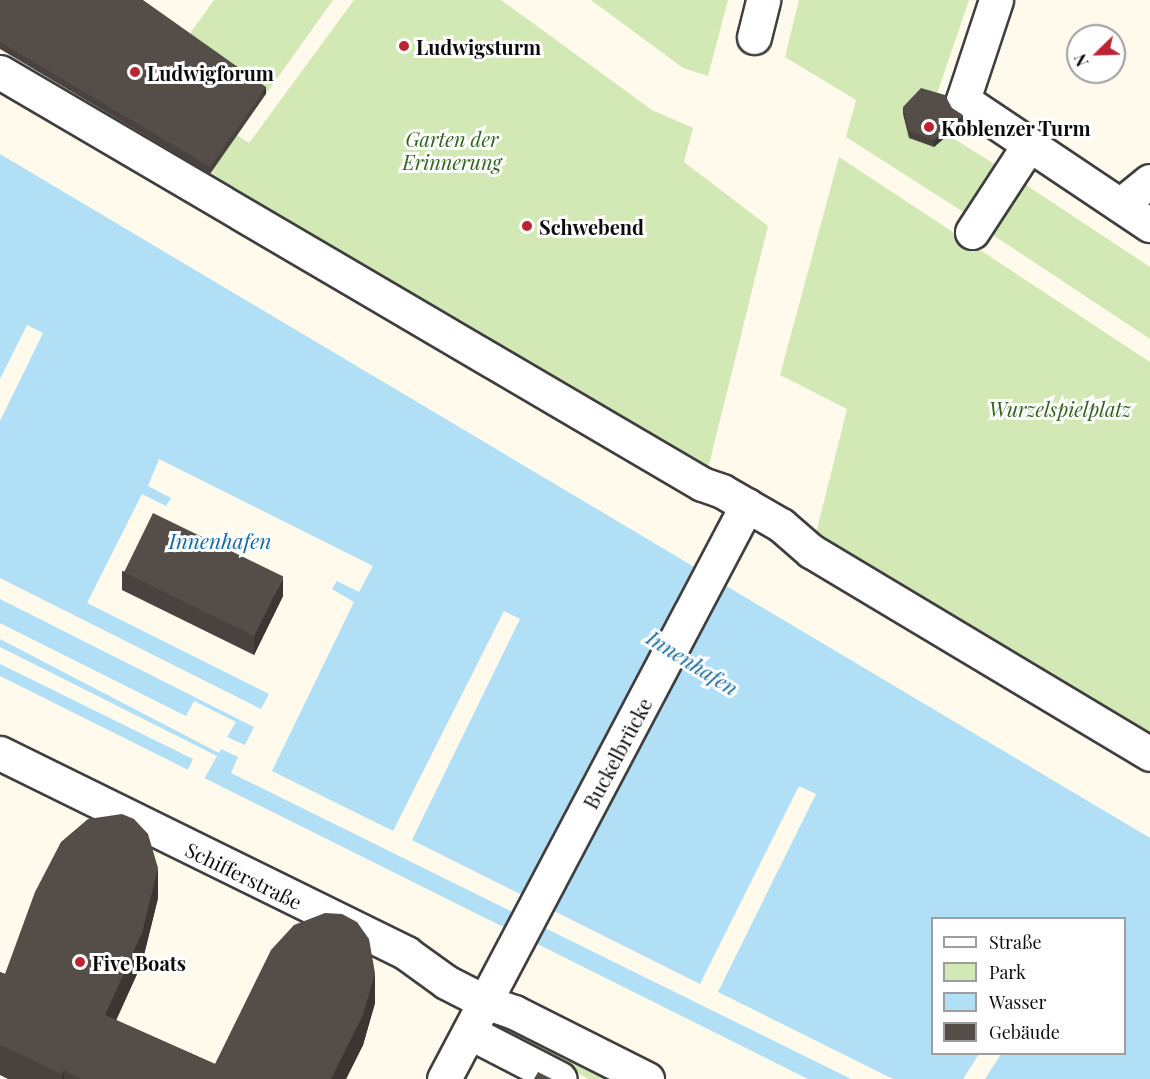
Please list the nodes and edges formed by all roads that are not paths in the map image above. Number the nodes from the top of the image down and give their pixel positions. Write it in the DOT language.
graph roads {
  1 [pos="763,0"];
  2 [pos="996,0"];
  3 [pos="754,38"];
  4 [pos="0,72"];
  5 [pos="1028,146"];
  6 [pos="1150,181"];
  7 [pos="1120,205"];
  8 [pos="1150,225"];
  9 [pos="972,232"];
  10 [pos="741,517"];
  11 [pos="0,753"];
  12 [pos="1150,754"];
  13 [pos="491,990"];
  14 [pos="469,1032"];
  15 [pos="444,1079"];
  16 [pos="560,1079"];
  17 [pos="647,1079"];
  1 -- 3 [label="street"];
  2 -- 5 [label="street"];
  4 -- 10 [label="street"];
  5 -- 7 [label="street"];
  5 -- 9 [label="street"];
  6 -- 7 [label="street"];
  7 -- 8 [label="street"];
  10 -- 12 [label="street"];
  10 -- 13 [label="street, Buckelbrücke"];
  11 -- 13 [label="street, Schifferstraße"];
  13 -- 14 [label="street, Buckelbrücke"];
  13 -- 17 [label="street, Schifferstraße"];
  14 -- 15 [label="street, Buckelbrücke"];
  14 -- 16 [label="street"];
}
